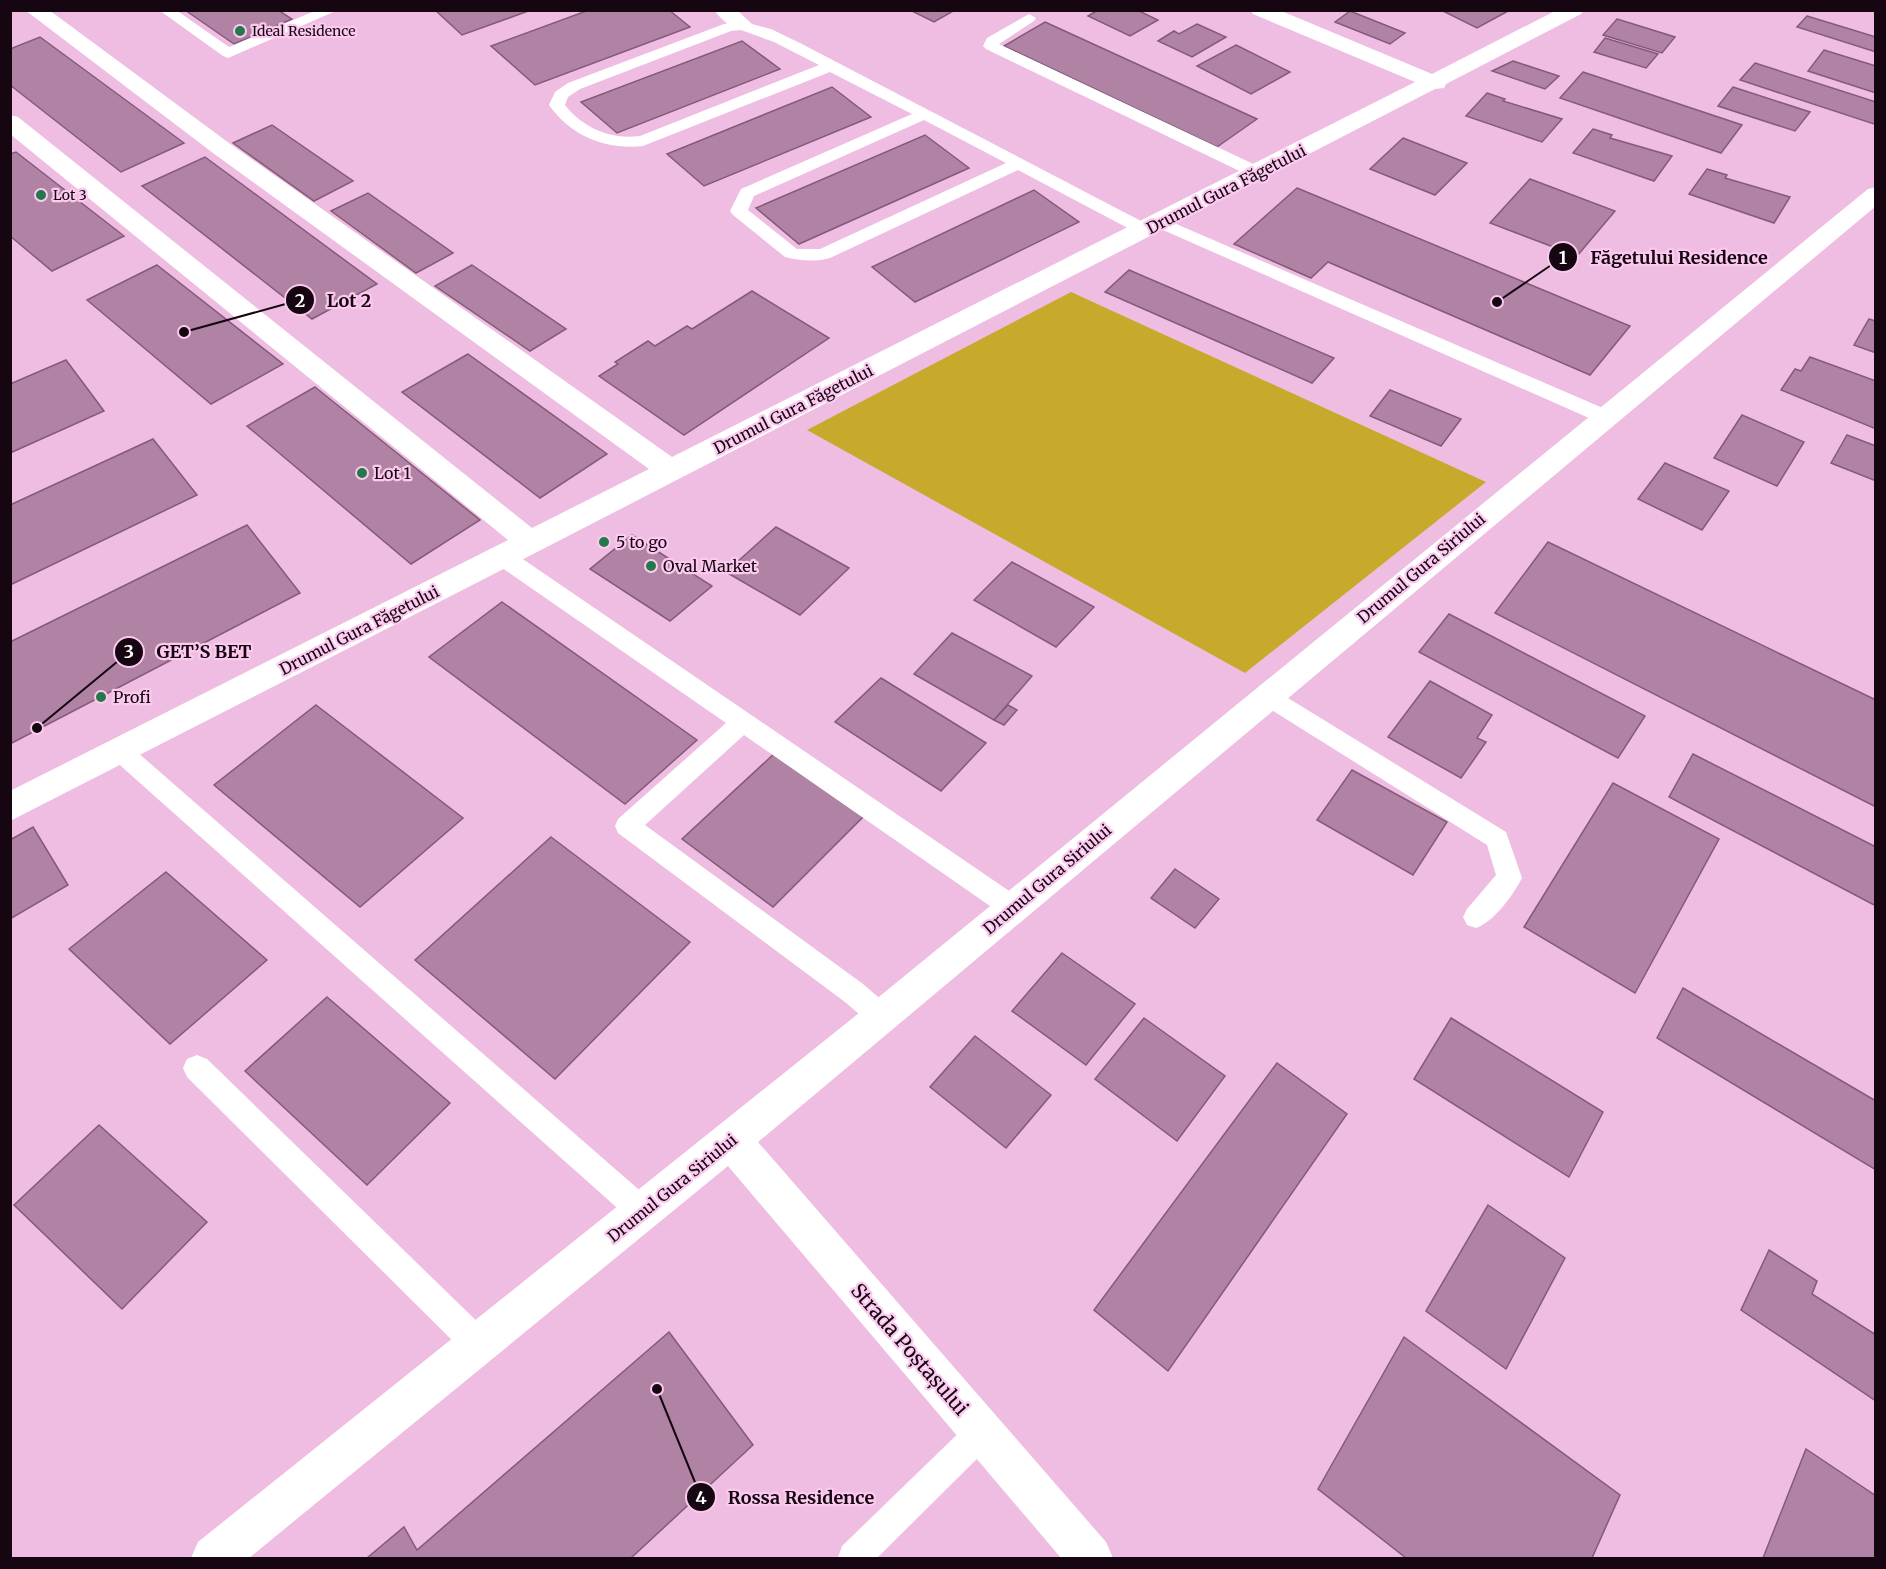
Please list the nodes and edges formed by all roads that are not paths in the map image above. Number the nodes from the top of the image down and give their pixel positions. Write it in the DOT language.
graph roads {
  1 [pos="35,10"];
  2 [pos="166,10"];
  3 [pos="331,10"];
  4 [pos="724,10"];
  5 [pos="1260,10"];
  6 [pos="1574,10"];
  7 [pos="1029,18"];
  8 [pos="743,26"];
  9 [pos="831,66"];
  10 [pos="1436,83"];
  11 [pos="925,114"];
  12 [pos="10,122"];
  13 [pos="1019,163"];
  14 [pos="1258,173"];
  15 [pos="1875,194"];
  16 [pos="1152,226"];
  17 [pos="1605,417"];
  18 [pos="672,471"];
  19 [pos="531,543"];
  20 [pos="502,557"];
  21 [pos="1267,696"];
  22 [pos="743,722"];
  23 [pos="121,752"];
  24 [pos="10,807"];
  25 [pos="1012,907"];
  26 [pos="1476,917"];
  27 [pos="882,1017"];
  28 [pos="197,1068"];
  29 [pos="731,1140"];
  30 [pos="643,1212"];
  31 [pos="478,1344"];
  32 [pos="982,1432"];
  33 [pos="214,1558"];
  34 [pos="854,1558"];
  35 [pos="1090,1558"];
  1 -- 18 [label="street"];
  2 -- 3 [label="lane"];
  4 -- 8 [label="street"];
  5 -- 10 [label="street"];
  6 -- 10 [label="street, Drumul Gura Făgetului"];
  7 -- 14 [label="lane"];
  8 -- 9 [label="lane"];
  8 -- 9 [label="lane"];
  9 -- 11 [label="lane"];
  10 -- 14 [label="street, Drumul Gura Făgetului"];
  11 -- 13 [label="lane"];
  11 -- 13 [label="lane"];
  12 -- 19 [label="street"];
  13 -- 16 [label="lane"];
  14 -- 16 [label="street, Drumul Gura Făgetului"];
  15 -- 17 [label="street, Drumul Gura Siriului"];
  16 -- 17 [label="lane"];
  16 -- 18 [label="street, Drumul Gura Făgetului"];
  17 -- 21 [label="street, Drumul Gura Siriului"];
  18 -- 19 [label="street, Drumul Gura Făgetului"];
  19 -- 20 [label="street, Drumul Gura Făgetului"];
  20 -- 22 [label="lane"];
  20 -- 23 [label="street, Drumul Gura Făgetului"];
  21 -- 25 [label="street, Drumul Gura Siriului"];
  21 -- 26 [label="lane"];
  22 -- 25 [label="lane"];
  22 -- 27 [label="lane"];
  23 -- 24 [label="street, Drumul Gura Făgetului"];
  23 -- 30 [label="lane"];
  25 -- 27 [label="street, Drumul Gura Siriului"];
  27 -- 29 [label="street, Drumul Gura Siriului"];
  28 -- 31 [label="lane"];
  29 -- 30 [label="street, Drumul Gura Siriului"];
  29 -- 32 [label="street, Strada Poștașului"];
  30 -- 31 [label="street, Drumul Gura Siriului"];
  31 -- 33 [label="street, Drumul Gura Siriului"];
  32 -- 34 [label="lane"];
  32 -- 35 [label="street, Strada Poștașului"];
}
